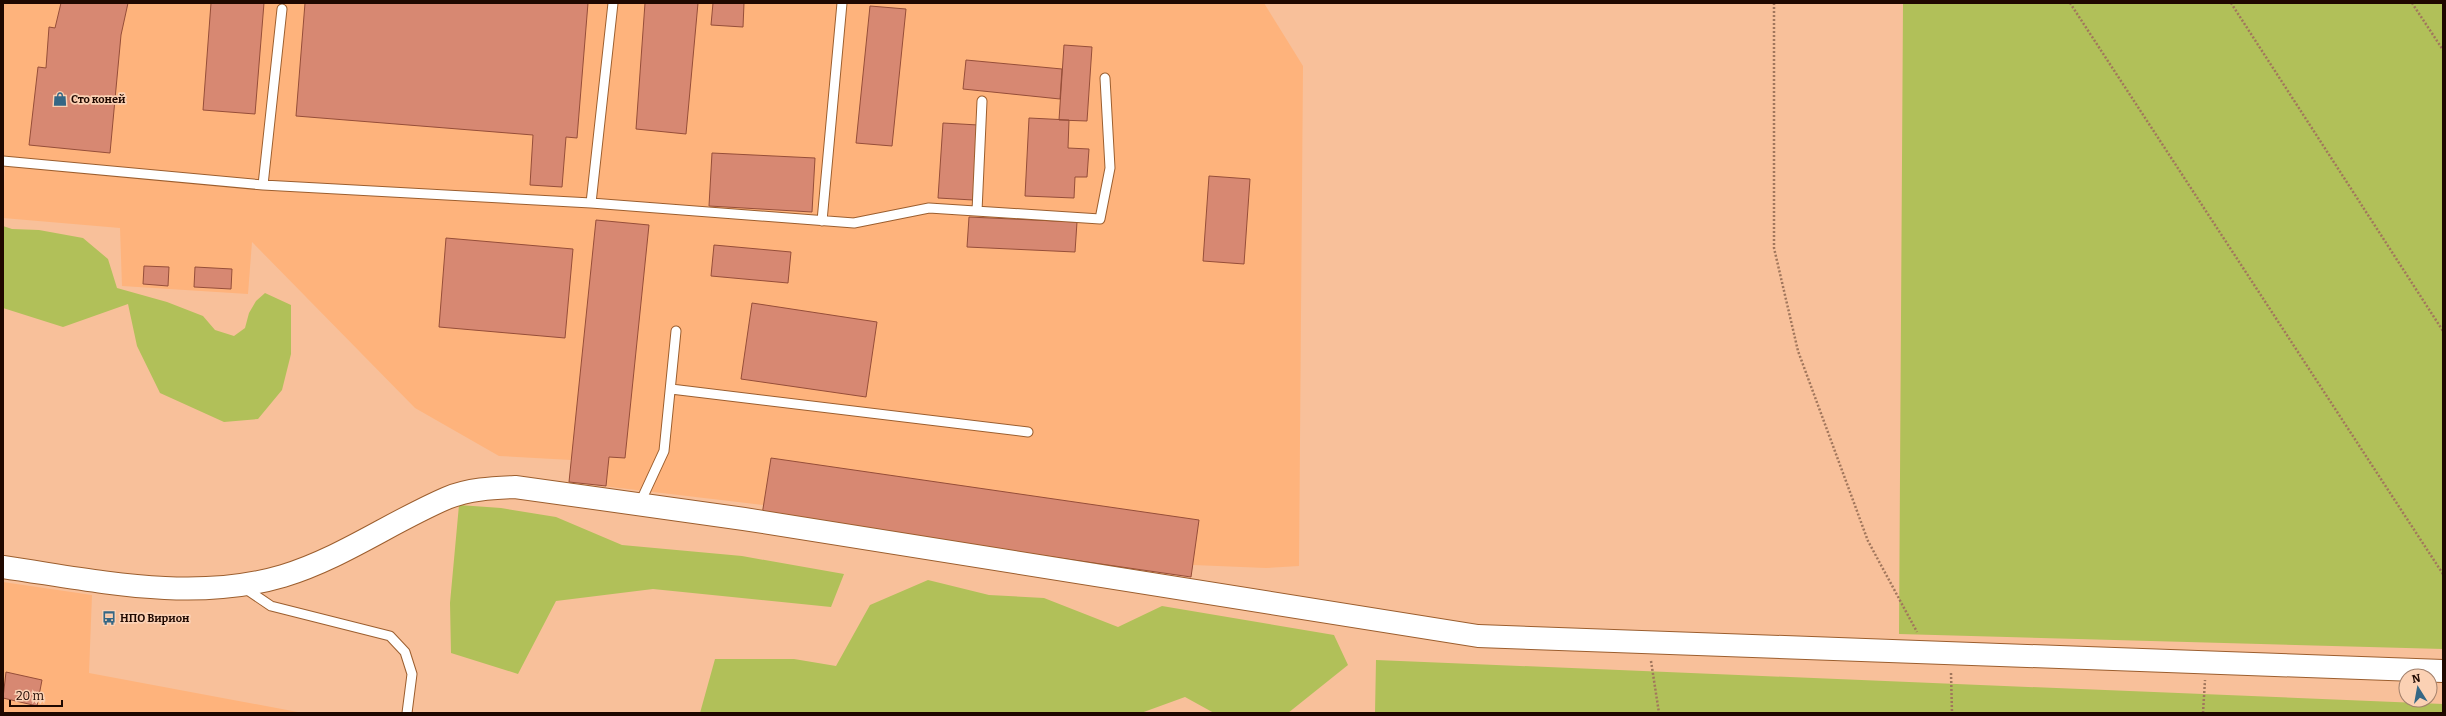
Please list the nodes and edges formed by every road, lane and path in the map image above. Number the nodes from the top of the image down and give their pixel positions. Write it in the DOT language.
graph roads {
  1 [pos="613,3"];
  2 [pos="842,3"];
  3 [pos="1774,3"];
  4 [pos="2070,3"];
  5 [pos="2231,3"];
  6 [pos="2412,3"];
  7 [pos="282,9"];
  8 [pos="2443,50"];
  9 [pos="1104,78"];
  10 [pos="982,101"];
  11 [pos="3,162"];
  12 [pos="263,184"];
  13 [pos="591,203"];
  14 [pos="977,211"];
  15 [pos="822,221"];
  16 [pos="2443,331"];
  17 [pos="676,332"];
  18 [pos="670,388"];
  19 [pos="1028,432"];
  20 [pos="639,506"];
  21 [pos="3,567"];
  22 [pos="2443,574"];
  23 [pos="240,585"];
  24 [pos="1648,643"];
  25 [pos="1925,653"];
  26 [pos="1950,654"];
  27 [pos="2207,664"];
  28 [pos="2443,671"];
  29 [pos="407,713"];
  30 [pos="1659,713"];
  31 [pos="1952,713"];
  32 [pos="2203,713"];
  1 -- 13 [label="lane"];
  2 -- 15 [label="lane"];
  3 -- 25 [label="path"];
  4 -- 22 [label="path"];
  5 -- 16 [label="path"];
  6 -- 8 [label="path"];
  7 -- 12 [label="lane"];
  9 -- 14 [label="lane"];
  10 -- 14 [label="lane"];
  11 -- 12 [label="lane"];
  12 -- 13 [label="lane"];
  13 -- 15 [label="lane"];
  14 -- 15 [label="lane"];
  17 -- 18 [label="lane"];
  18 -- 19 [label="lane"];
  18 -- 20 [label="lane"];
  20 -- 23 [label="street"];
  20 -- 24 [label="street"];
  21 -- 23 [label="street"];
  23 -- 29 [label="lane"];
  24 -- 25 [label="street"];
  24 -- 30 [label="path"];
  25 -- 26 [label="street"];
  26 -- 27 [label="street"];
  26 -- 31 [label="path"];
  27 -- 28 [label="street"];
  27 -- 32 [label="path"];
}
